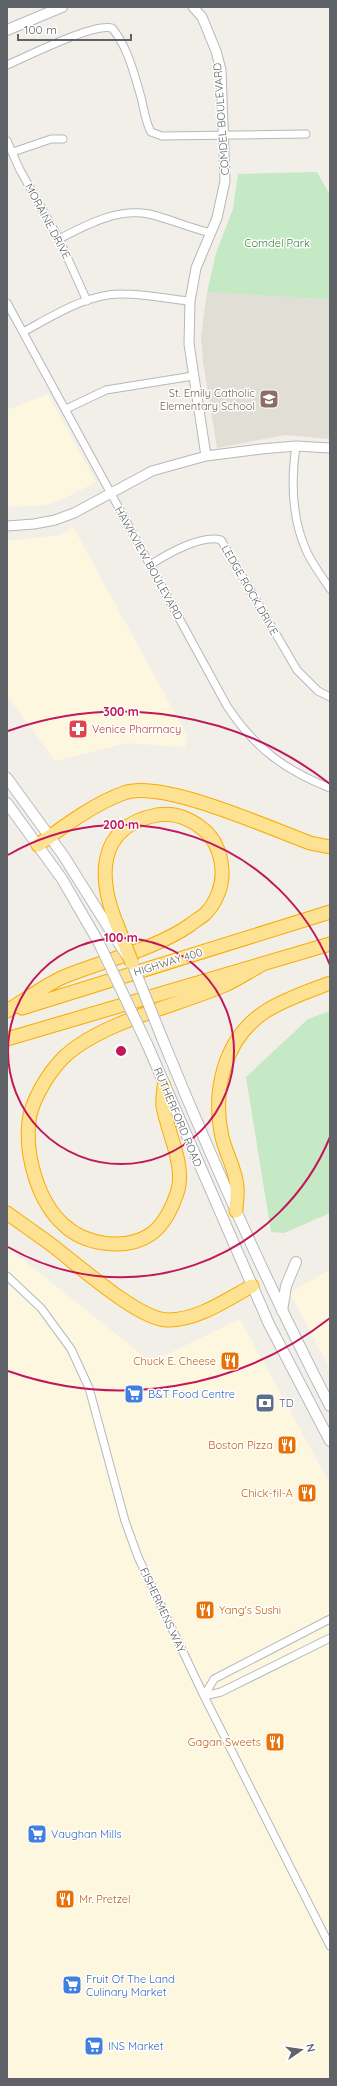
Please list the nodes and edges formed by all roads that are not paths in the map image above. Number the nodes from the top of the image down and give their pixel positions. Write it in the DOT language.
graph roads {
  1 [pos="62,7"];
  2 [pos="193,7"];
  3 [pos="202,7"];
  4 [pos="202,17"];
  5 [pos="7,30"];
  6 [pos="7,65"];
  7 [pos="223,134"];
  8 [pos="306,134"];
  9 [pos="64,139"];
  10 [pos="7,141"];
  11 [pos="13,152"];
  12 [pos="210,233"];
  13 [pos="59,238"];
  14 [pos="87,301"];
  15 [pos="190,301"];
  16 [pos="7,303"];
  17 [pos="23,332"];
  18 [pos="193,376"];
  19 [pos="66,409"];
  20 [pos="296,446"];
  21 [pos="330,448"];
  22 [pos="206,456"];
  23 [pos="111,493"];
  24 [pos="7,526"];
  25 [pos="150,565"];
  26 [pos="330,589"];
  27 [pos="330,697"];
  28 [pos="7,778"];
  29 [pos="330,788"];
  30 [pos="7,803"];
  31 [pos="49,837"];
  32 [pos="38,845"];
  33 [pos="330,847"];
  34 [pos="330,912"];
  35 [pos="115,930"];
  36 [pos="330,944"];
  37 [pos="132,963"];
  38 [pos="263,964"];
  39 [pos="330,983"];
  40 [pos="7,1012"];
  41 [pos="7,1039"];
  42 [pos="164,1086"];
  43 [pos="236,1211"];
  44 [pos="7,1213"];
  45 [pos="296,1262"];
  46 [pos="264,1273"];
  47 [pos="7,1276"];
  48 [pos="252,1286"];
  49 [pos="282,1311"];
  50 [pos="330,1406"];
  51 [pos="330,1441"];
  52 [pos="330,1619"];
  53 [pos="330,1638"];
  54 [pos="204,1696"];
  55 [pos="330,1946"];
  1 -- 5 [label="main road"];
  2 -- 4 [label="street, COMDEL BOULEVARD"];
  3 -- 4 [label="street, COMDEL BOULEVARD"];
  4 -- 7 [label="street, COMDEL BOULEVARD"];
  6 -- 7 [label="street"];
  7 -- 8 [label="street"];
  7 -- 12 [label="street, COMDEL BOULEVARD"];
  9 -- 11 [label="street"];
  10 -- 11 [label="street, MORAINE DRIVE"];
  11 -- 13 [label="street, MORAINE DRIVE"];
  12 -- 13 [label="street"];
  12 -- 15 [label="street, COMDEL BOULEVARD"];
  13 -- 14 [label="street, MORAINE DRIVE"];
  14 -- 15 [label="street"];
  14 -- 17 [label="street"];
  15 -- 18 [label="street, COMDEL BOULEVARD"];
  16 -- 17 [label="street, HAWKVIEW BOULEVARD"];
  17 -- 19 [label="street, HAWKVIEW BOULEVARD"];
  18 -- 19 [label="street"];
  18 -- 22 [label="street, COMDEL BOULEVARD"];
  19 -- 23 [label="street, HAWKVIEW BOULEVARD"];
  20 -- 21 [label="street"];
  20 -- 22 [label="street"];
  20 -- 26 [label="street"];
  22 -- 23 [label="street"];
  23 -- 24 [label="street"];
  23 -- 25 [label="street, HAWKVIEW BOULEVARD"];
  25 -- 27 [label="street, LEDGE ROCK DRIVE"];
  25 -- 29 [label="street, HAWKVIEW BOULEVARD"];
  28 -- 31 [label="main road"];
  30 -- 32 [label="main road, RUTHERFORD ROAD"];
  31 -- 32 [label="highway"];
  31 -- 33 [label="highway"];
  31 -- 35 [label="main road"];
  32 -- 42 [label="main road, RUTHERFORD ROAD, bridge"];
  34 -- 40 [label="highway, HIGHWAY 400"];
  35 -- 37 [label="highway, bridge"];
  35 -- 40 [label="highway"];
  36 -- 38 [label="highway"];
  37 -- 43 [label="main road, RUTHERFORD ROAD, bridge"];
  38 -- 41 [label="highway"];
  38 -- 42 [label="highway"];
  39 -- 43 [label="highway"];
  42 -- 48 [label="main road, RUTHERFORD ROAD"];
  43 -- 46 [label="main road, RUTHERFORD ROAD"];
  44 -- 48 [label="highway"];
  45 -- 49 [label="main road"];
  46 -- 48 [label="main road"];
  46 -- 49 [label="main road, RUTHERFORD ROAD"];
  47 -- 54 [label="street, FISHERMENS WAY"];
  48 -- 51 [label="main road, RUTHERFORD ROAD"];
  49 -- 50 [label="main road, RUTHERFORD ROAD"];
  52 -- 54 [label="street"];
  53 -- 54 [label="street"];
  54 -- 55 [label="street, FISHERMENS WAY"];
}
